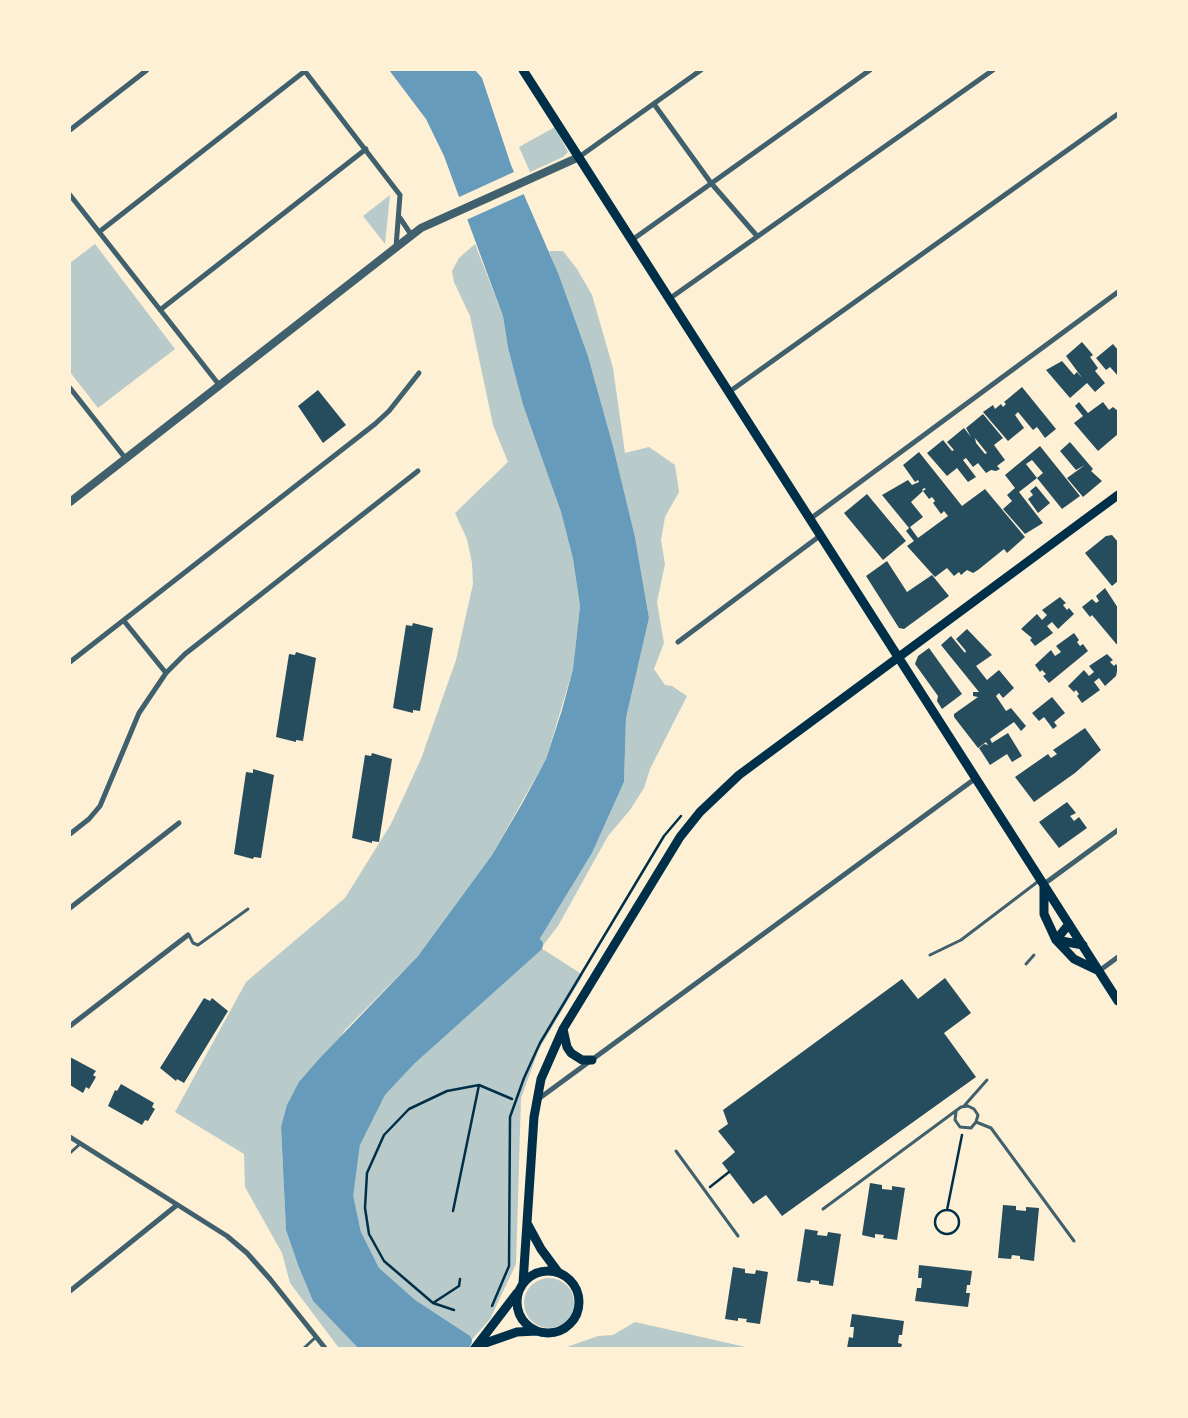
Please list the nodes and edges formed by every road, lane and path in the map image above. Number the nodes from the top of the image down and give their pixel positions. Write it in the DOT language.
graph roads {
  1 [pos="147,70"];
  2 [pos="523,70"];
  3 [pos="701,70"];
  4 [pos="870,70"];
  5 [pos="993,70"];
  6 [pos="305,71"];
  7 [pos="654,104"];
  8 [pos="1118,114"];
  9 [pos="70,130"];
  10 [pos="366,149"];
  11 [pos="579,157"];
  12 [pos="711,183"];
  13 [pos="70,195"];
  14 [pos="399,215"];
  15 [pos="99,232"];
  16 [pos="415,232"];
  17 [pos="758,236"];
  18 [pos="632,240"];
  19 [pos="396,247"];
  20 [pos="1118,292"];
  21 [pos="669,298"];
  22 [pos="160,310"];
  23 [pos="419,373"];
  24 [pos="220,386"];
  25 [pos="70,388"];
  26 [pos="729,392"];
  27 [pos="126,459"];
  28 [pos="418,470"];
  29 [pos="1118,495"];
  30 [pos="70,502"];
  31 [pos="810,518"];
  32 [pos="821,535"];
  33 [pos="124,621"];
  34 [pos="678,642"];
  35 [pos="899,658"];
  36 [pos="70,662"];
  37 [pos="166,673"];
  38 [pos="976,778"];
  39 [pos="684,814"];
  40 [pos="179,823"];
  41 [pos="1118,830"];
  42 [pos="70,834"];
  43 [pos="1042,882"];
  44 [pos="70,908"];
  45 [pos="248,909"];
  46 [pos="1069,924"];
  47 [pos="188,935"];
  48 [pos="1056,940"];
  49 [pos="1083,945"];
  50 [pos="930,955"];
  51 [pos="1034,955"];
  52 [pos="1118,957"];
  53 [pos="1026,964"];
  54 [pos="1099,971"];
  55 [pos="1118,1001"];
  56 [pos="70,1026"];
  57 [pos="563,1030"];
  58 [pos="592,1060"];
  59 [pos="987,1080"];
  60 [pos="479,1085"];
  61 [pos="512,1099"];
  62 [pos="537,1100"];
  63 [pos="964,1106"];
  64 [pos="956,1112"];
  65 [pos="976,1122"];
  66 [pos="963,1128"];
  67 [pos="70,1137"];
  68 [pos="80,1144"];
  69 [pos="676,1151"];
  70 [pos="70,1153"];
  71 [pos="729,1172"];
  72 [pos="705,1191"];
  73 [pos="177,1205"];
  74 [pos="823,1209"];
  75 [pos="948,1210"];
  76 [pos="453,1211"];
  77 [pos="528,1225"];
  78 [pos="738,1236"];
  79 [pos="1074,1241"];
  80 [pos="558,1272"];
  81 [pos="460,1279"];
  82 [pos="521,1287"];
  83 [pos="70,1291"];
  84 [pos="433,1303"];
  85 [pos="454,1310"];
  86 [pos="489,1312"];
  87 [pos="537,1331"];
  88 [pos="316,1337"];
  89 [pos="476,1347"];
  90 [pos="304,1348"];
  91 [pos="325,1348"];
  1 -- 9 [label="street"];
  2 -- 11 [label="main road"];
  3 -- 7 [label="street"];
  4 -- 12 [label="street"];
  5 -- 17 [label="street"];
  6 -- 10 [label="street"];
  6 -- 15 [label="street"];
  7 -- 11 [label="street"];
  7 -- 12 [label="street"];
  8 -- 26 [label="street"];
  10 -- 14 [label="street"];
  10 -- 22 [label="street"];
  11 -- 16 [label="street"];
  11 -- 18 [label="main road"];
  12 -- 17 [label="street"];
  12 -- 18 [label="street"];
  13 -- 15 [label="street"];
  14 -- 16 [label="street"];
  14 -- 19 [label="street"];
  15 -- 22 [label="street"];
  16 -- 19 [label="street"];
  17 -- 21 [label="street"];
  18 -- 21 [label="main road"];
  19 -- 24 [label="street"];
  20 -- 31 [label="street"];
  21 -- 26 [label="main road"];
  22 -- 24 [label="street"];
  23 -- 33 [label="street"];
  24 -- 27 [label="street"];
  25 -- 27 [label="street"];
  26 -- 31 [label="main road"];
  27 -- 30 [label="street"];
  28 -- 37 [label="street"];
  29 -- 35 [label="main road"];
  31 -- 32 [label="main road"];
  32 -- 34 [label="street"];
  32 -- 35 [label="main road"];
  33 -- 36 [label="street"];
  33 -- 37 [label="street"];
  35 -- 38 [label="main road"];
  35 -- 57 [label="main road"];
  37 -- 42 [label="street"];
  38 -- 43 [label="main road"];
  38 -- 58 [label="street"];
  39 -- 86 [label="path"];
  40 -- 44 [label="street"];
  41 -- 43 [label="street"];
  43 -- 46 [label="main road"];
  43 -- 48 [label="main road"];
  43 -- 50 [label="lane"];
  45 -- 47 [label="lane"];
  46 -- 48 [label="main road"];
  46 -- 49 [label="main road"];
  47 -- 56 [label="street"];
  48 -- 49 [label="main road"];
  48 -- 54 [label="main road"];
  49 -- 54 [label="main road"];
  51 -- 53 [label="lane"];
  52 -- 54 [label="street"];
  54 -- 55 [label="main road"];
  57 -- 58 [label="main road"];
  57 -- 62 [label="main road"];
  58 -- 62 [label="street"];
  59 -- 63 [label="lane"];
  60 -- 61 [label="path"];
  60 -- 76 [label="path"];
  60 -- 84 [label="path"];
  62 -- 77 [label="main road"];
  63 -- 64 [label="lane"];
  63 -- 65 [label="lane"];
  64 -- 66 [label="lane"];
  64 -- 74 [label="lane"];
  65 -- 66 [label="lane"];
  65 -- 79 [label="lane"];
  66 -- 75 [label="path"];
  67 -- 68 [label="street"];
  68 -- 70 [label="lane"];
  68 -- 73 [label="street"];
  69 -- 72 [label="lane"];
  71 -- 72 [label="path"];
  72 -- 78 [label="lane"];
  73 -- 83 [label="street"];
  73 -- 88 [label="street"];
  75 -- 75 [label="path"];
  77 -- 80 [label="main road"];
  77 -- 82 [label="main road"];
  80 -- 82 [label="main road"];
  80 -- 87 [label="main road"];
  81 -- 84 [label="path"];
  82 -- 87 [label="main road"];
  82 -- 89 [label="main road"];
  84 -- 85 [label="path"];
  87 -- 89 [label="main road"];
  88 -- 90 [label="lane"];
  88 -- 91 [label="street"];
}
